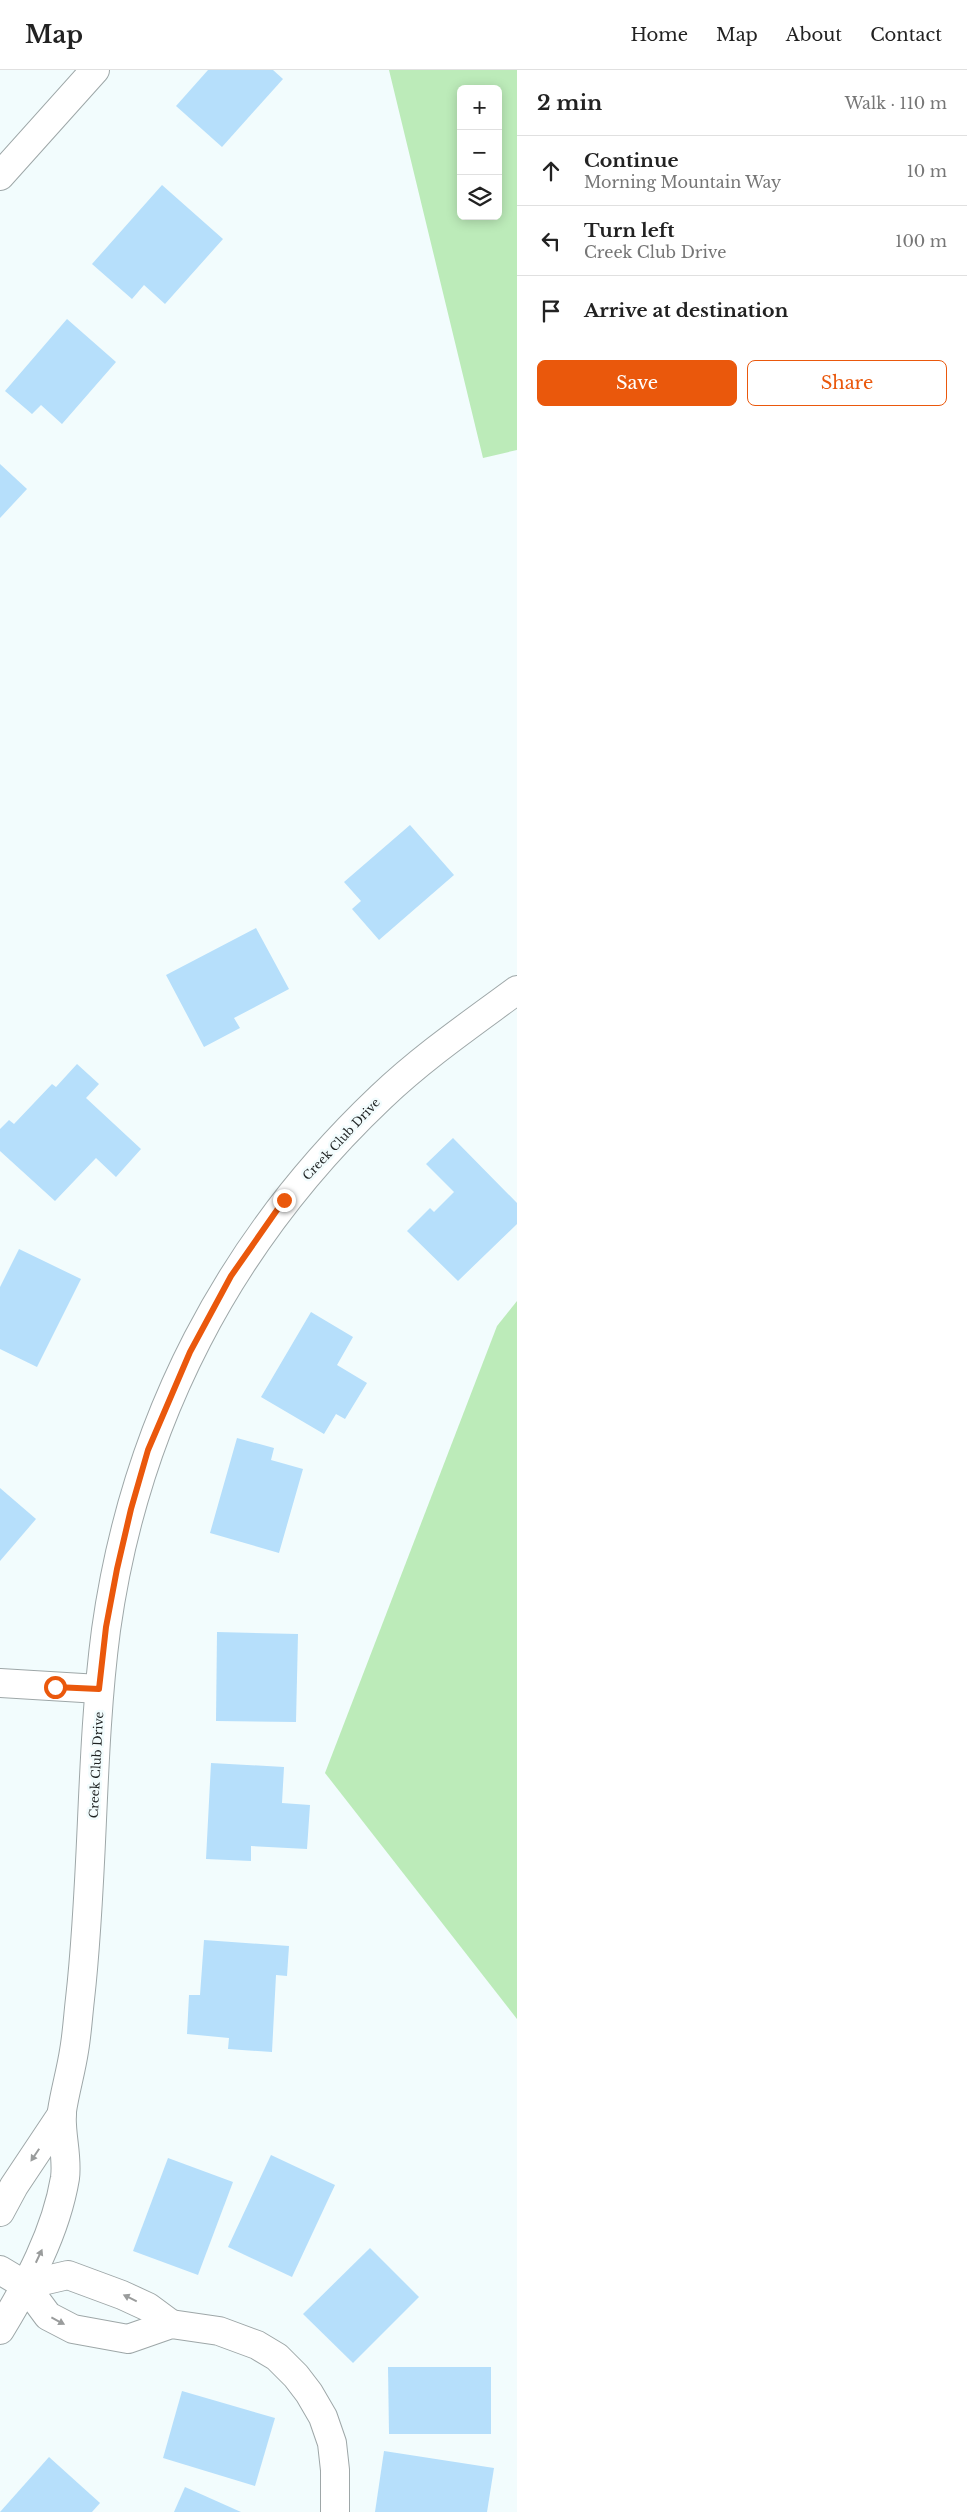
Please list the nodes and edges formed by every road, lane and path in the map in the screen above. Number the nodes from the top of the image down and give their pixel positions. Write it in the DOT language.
graph roads {
  1 [pos="95,70"];
  2 [pos="0,176"];
  3 [pos="517,990"];
  4 [pos="0,1683"];
  5 [pos="99,1689"];
  6 [pos="62,2114"];
  7 [pos="0,2212"];
  8 [pos="0,2270"];
  9 [pos="25,2285"];
  10 [pos="171,2324"];
  11 [pos="0,2330"];
  12 [pos="335,2512"];
  1 -- 2 [label="street"];
  3 -- 5 [label="street, Creek Club Drive"];
  4 -- 5 [label="street"];
  5 -- 6 [label="street, Creek Club Drive"];
  6 -- 7 [label="street, Creek Club Drive, one-way"];
  9 -- 6 [label="street, Creek Club Drive, one-way"];
  8 -- 9 [label="street"];
  10 -- 9 [label="street, one-way"];
  9 -- 10 [label="street, one-way"];
  9 -- 11 [label="street, Creek Club Drive"];
  10 -- 12 [label="street"];
}
